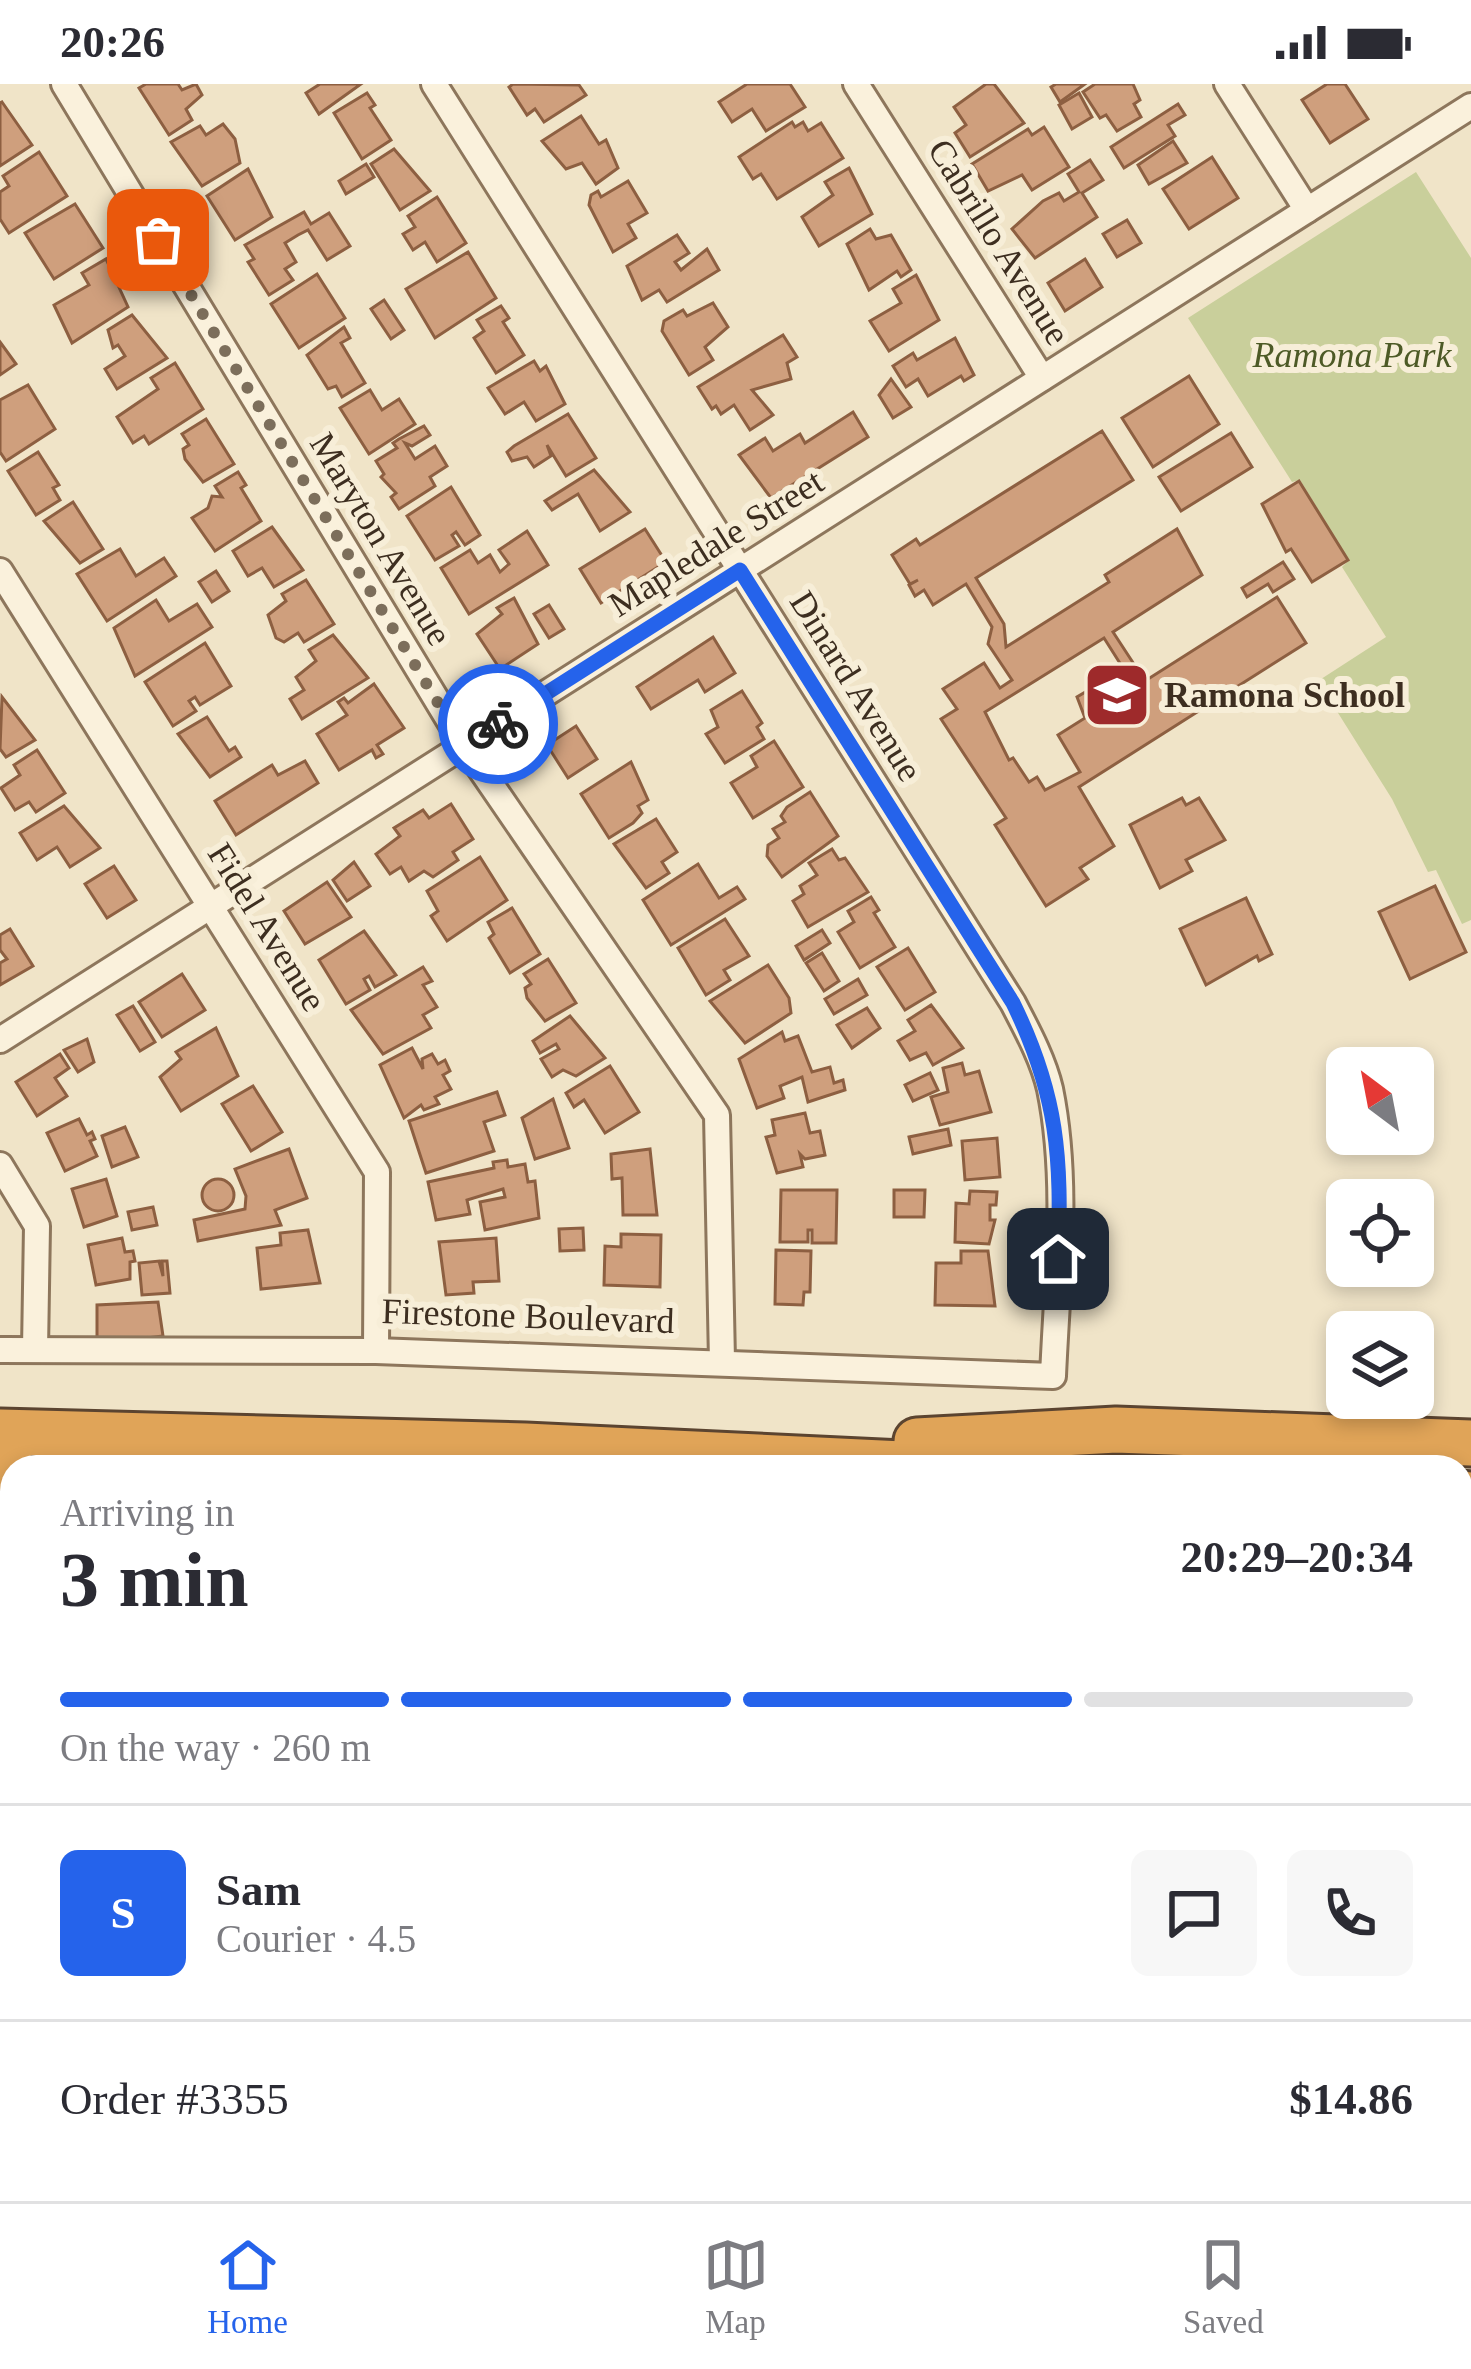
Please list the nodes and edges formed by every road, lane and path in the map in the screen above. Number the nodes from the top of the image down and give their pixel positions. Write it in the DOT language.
graph roads {
  1 [pos="64,84"];
  2 [pos="434,84"];
  3 [pos="856,84"];
  4 [pos="1227,84"];
  5 [pos="1471,106"];
  6 [pos="1307,210"];
  7 [pos="1042,378"];
  8 [pos="740,570"];
  9 [pos="0,571"];
  10 [pos="464,746"];
  11 [pos="212,906"];
  12 [pos="0,1040"];
  13 [pos="0,1166"];
  14 [pos="0,1350"];
  15 [pos="34,1350"];
  16 [pos="376,1351"];
  17 [pos="722,1361"];
  18 [pos="1054,1376"];
  19 [pos="0,1432"];
  20 [pos="1471,1443"];
  21 [pos="707,1453"];
  22 [pos="744,1455"];
  1 -- 10 [label="street, Maryton Avenue"];
  2 -- 8 [label="street, Dinard Avenue"];
  3 -- 7 [label="street, Cabrillo Avenue"];
  4 -- 6 [label="street"];
  5 -- 6 [label="street, Mapledale Street"];
  6 -- 7 [label="street, Mapledale Street"];
  7 -- 8 [label="street, Mapledale Street"];
  8 -- 10 [label="street, Mapledale Street"];
  8 -- 18 [label="street, Dinard Avenue"];
  9 -- 11 [label="street, Fidel Avenue"];
  10 -- 11 [label="street, Mapledale Street"];
  10 -- 17 [label="street, Maryton Avenue"];
  11 -- 12 [label="street, Mapledale Street"];
  11 -- 16 [label="street, Fidel Avenue"];
  13 -- 15 [label="street"];
  14 -- 15 [label="street, Firestone Boulevard"];
  15 -- 16 [label="street, Firestone Boulevard"];
  16 -- 17 [label="street, Firestone Boulevard"];
  17 -- 18 [label="street, Firestone Boulevard"];
  19 -- 21 [label="highway"];
  20 -- 21 [label="highway"];
  21 -- 22 [label="highway"];
}
